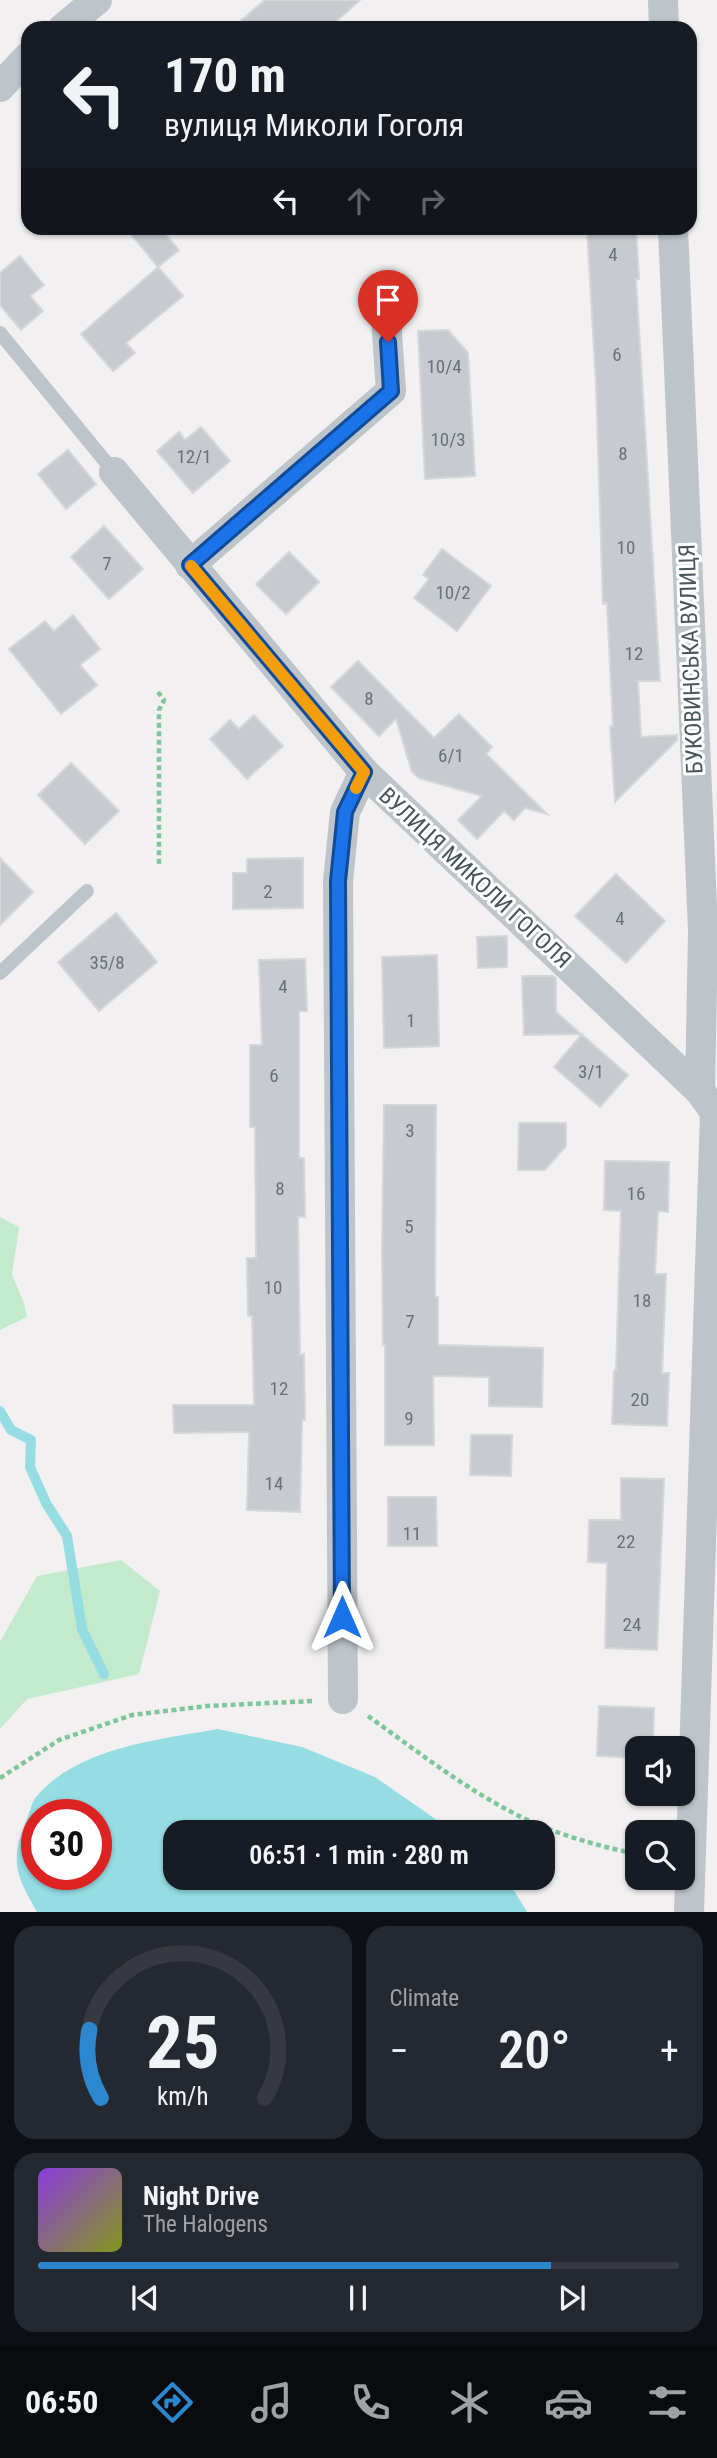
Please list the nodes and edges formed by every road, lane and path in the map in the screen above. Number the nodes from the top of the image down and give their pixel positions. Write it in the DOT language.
graph roads {
  1 [pos="97,0"];
  2 [pos="663,0"];
  3 [pos="72,21"];
  4 [pos="664,21"];
  5 [pos="21,64"];
  6 [pos="0,87"];
  7 [pos="673,235"];
  8 [pos="387,318"];
  9 [pos="0,333"];
  10 [pos="114,472"];
  11 [pos="190,565"];
  12 [pos="158,692"];
  13 [pos="364,772"];
  14 [pos="159,866"];
  15 [pos="87,891"];
  16 [pos="0,973"];
  17 [pos="711,1107"];
  18 [pos="343,1699"];
  19 [pos="0,1778"];
  20 [pos="625,1852"];
  21 [pos="689,1912"];
  1 -- 3 [label="street"];
  2 -- 4 [label="street"];
  5 -- 6 [label="street"];
  7 -- 17 [label="street, БУКОВИНСЬКА ВУЛИЦЯ"];
  8 -- 11 [label="street"];
  9 -- 10 [label="lane, ВУЛИЦЯ МИКОЛИ ГОГОЛЯ"];
  10 -- 11 [label="street, ВУЛИЦЯ МИКОЛИ ГОГОЛЯ"];
  11 -- 13 [label="street, ВУЛИЦЯ МИКОЛИ ГОГОЛЯ"];
  12 -- 14 [label="path"];
  13 -- 17 [label="street, ВУЛИЦЯ МИКОЛИ ГОГОЛЯ"];
  13 -- 18 [label="street"];
  15 -- 16 [label="lane"];
  17 -- 21 [label="street, БУКОВИНСЬКА ВУЛИЦЯ"];
  18 -- 19 [label="path"];
  18 -- 20 [label="path"];
}
